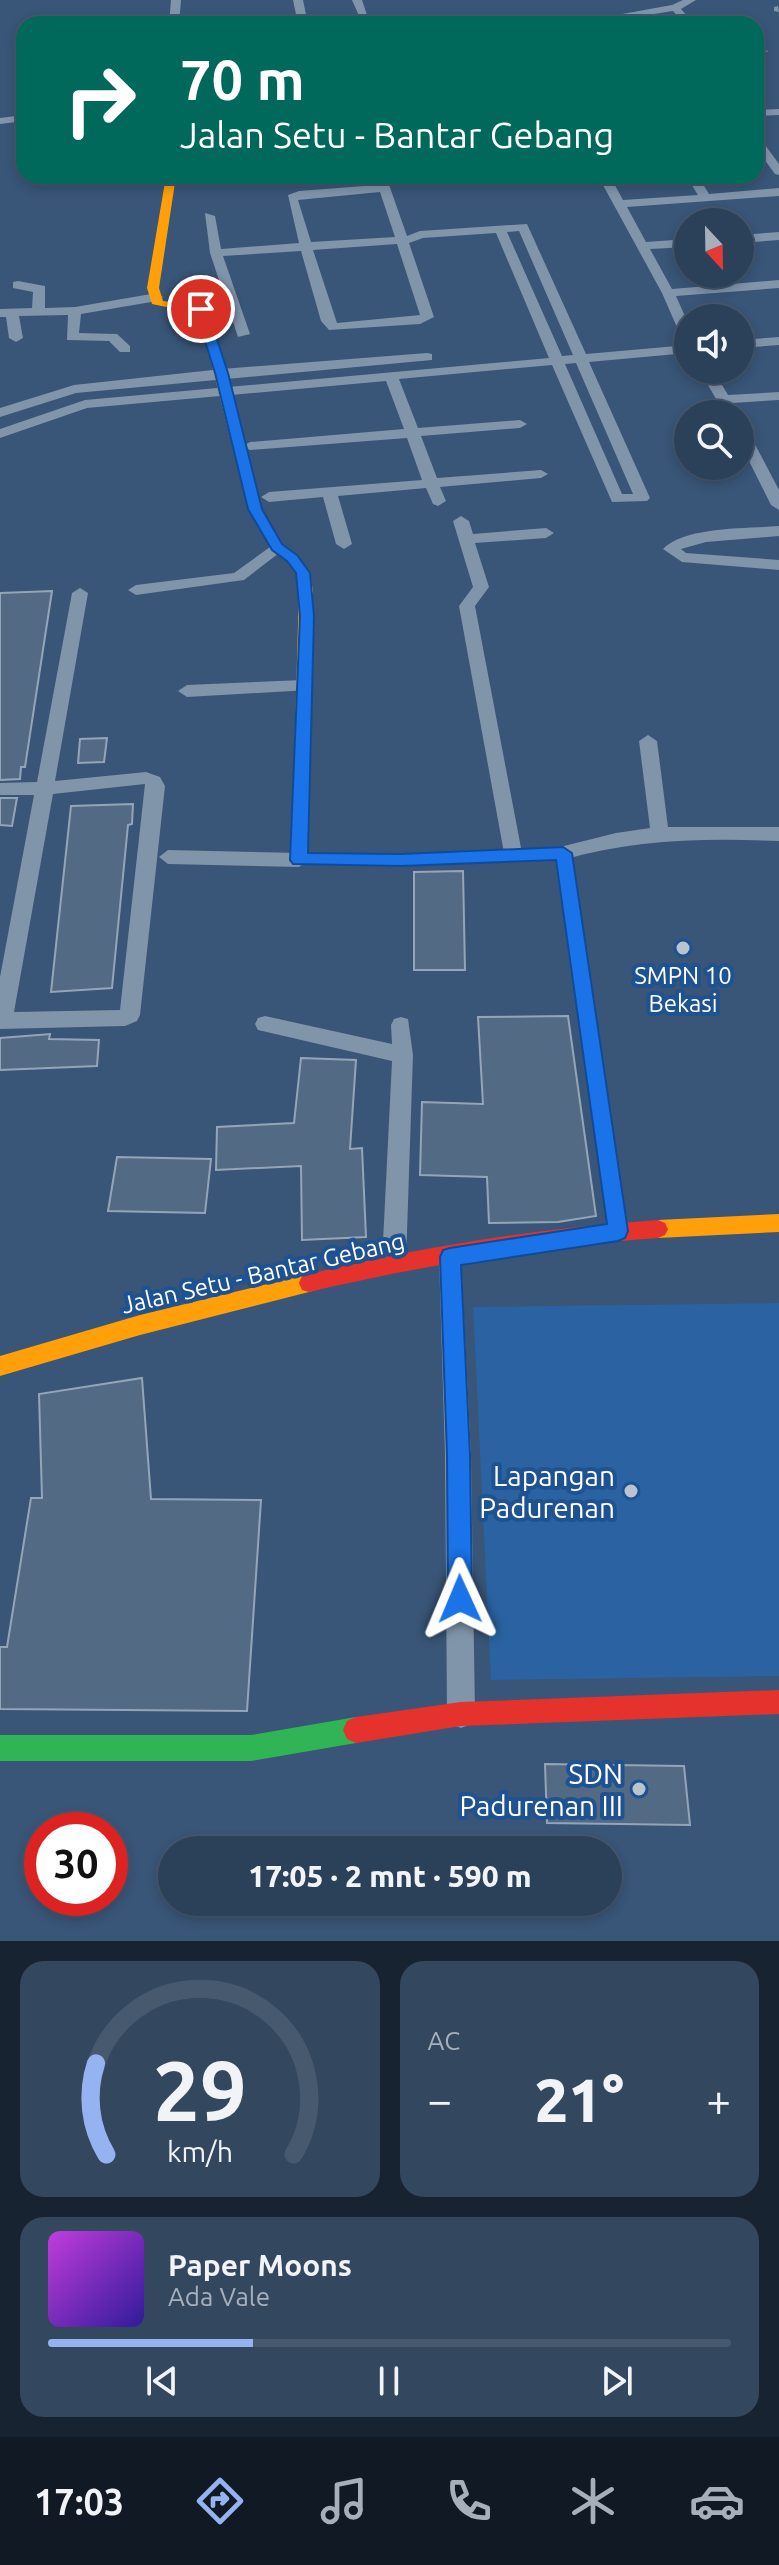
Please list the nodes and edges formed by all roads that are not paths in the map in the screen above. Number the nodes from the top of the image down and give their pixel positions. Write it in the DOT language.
graph roads {
  1 [pos="357,0"];
  2 [pos="691,0"];
  3 [pos="675,8"];
  4 [pos="364,16"];
  5 [pos="624,16"];
  6 [pos="682,16"];
  7 [pos="779,150"];
  8 [pos="764,151"];
  9 [pos="779,172"];
  10 [pos="170,184"];
  11 [pos="370,184"];
  12 [pos="383,184"];
  13 [pos="609,184"];
  14 [pos="697,184"];
  15 [pos="779,192"];
  16 [pos="705,197"];
  17 [pos="620,204"];
  18 [pos="209,216"];
  19 [pos="502,234"];
  20 [pos="779,236"];
  21 [pos="754,238"];
  22 [pos="407,240"];
  23 [pos="674,244"];
  24 [pos="307,246"];
  25 [pos="642,246"];
  26 [pos="216,253"];
  27 [pos="779,284"];
  28 [pos="18,285"];
  29 [pos="668,293"];
  30 [pos="157,297"];
  31 [pos="674,306"];
  32 [pos="108,308"];
  33 [pos="38,310"];
  34 [pos="75,311"];
  35 [pos="6,312"];
  36 [pos="243,334"];
  37 [pos="112,337"];
  38 [pos="16,338"];
  39 [pos="674,340"];
  40 [pos="779,341"];
  41 [pos="754,343"];
  42 [pos="125,349"];
  43 [pos="674,349"];
  44 [pos="577,352"];
  45 [pos="552,354"];
  46 [pos="390,374"];
  47 [pos="224,382"];
  48 [pos="715,384"];
  49 [pos="779,396"];
  50 [pos="724,399"];
  51 [pos="0,413"];
  52 [pos="520,424"];
  53 [pos="412,433"];
  54 [pos="0,434"];
  55 [pos="250,446"];
  56 [pos="754,456"];
  57 [pos="541,474"];
  58 [pos="431,483"];
  59 [pos="329,492"];
  60 [pos="269,497"];
  61 [pos="438,501"];
  62 [pos="779,505"];
  63 [pos="461,521"];
  64 [pos="779,531"];
  65 [pos="546,533"];
  66 [pos="467,539"];
  67 [pos="344,544"];
  68 [pos="277,547"];
  69 [pos="779,565"];
  70 [pos="136,590"];
  71 [pos="80,593"];
  72 [pos="303,686"];
  73 [pos="187,691"];
  74 [pos="648,741"];
  75 [pos="45,788"];
  76 [pos="0,789"];
  77 [pos="660,834"];
  78 [pos="779,834"];
  79 [pos="513,853"];
  80 [pos="563,853"];
  81 [pos="168,857"];
  82 [pos="299,860"];
  83 [pos="1,1021"];
  84 [pos="265,1024"];
  85 [pos="401,1025"];
  86 [pos="403,1055"];
  87 [pos="779,1223"];
  88 [pos="618,1231"];
  89 [pos="450,1257"];
  90 [pos="394,1262"];
  91 [pos="0,1366"];
  92 [pos="779,1702"];
  93 [pos="461,1714"];
  94 [pos="0,1748"];
  1 -- 4 [label="street"];
  2 -- 3 [label="street"];
  3 -- 5 [label="street"];
  3 -- 6 [label="street"];
  7 -- 8 [label="street"];
  8 -- 9 [label="street"];
  10 -- 30 [label="street"];
  11 -- 24 [label="street"];
  12 -- 22 [label="street"];
  13 -- 17 [label="street"];
  14 -- 16 [label="street"];
  15 -- 16 [label="street"];
  16 -- 17 [label="street"];
  17 -- 25 [label="street"];
  18 -- 26 [label="street"];
  19 -- 22 [label="street"];
  19 -- 44 [label="street"];
  19 -- 45 [label="street"];
  20 -- 21 [label="street"];
  22 -- 24 [label="street"];
  22 -- 24 [label="street"];
  23 -- 25 [label="street"];
  24 -- 26 [label="street"];
  25 -- 29 [label="street"];
  26 -- 36 [label="street"];
  27 -- 29 [label="street"];
  28 -- 33 [label="street"];
  29 -- 31 [label="street"];
  30 -- 32 [label="street"];
  30 -- 47 [label="street"];
  32 -- 34 [label="street"];
  32 -- 37 [label="street"];
  33 -- 34 [label="street"];
  33 -- 35 [label="street"];
  34 -- 37 [label="street"];
  35 -- 38 [label="street"];
  37 -- 42 [label="street"];
  39 -- 44 [label="street"];
  40 -- 41 [label="street"];
  43 -- 44 [label="street"];
  44 -- 45 [label="street"];
  44 -- 45 [label="street"];
  45 -- 46 [label="street"];
  45 -- 47 [label="street"];
  46 -- 47 [label="street"];
  46 -- 53 [label="street"];
  47 -- 51 [label="street"];
  47 -- 54 [label="street"];
  47 -- 68 [label="street"];
  48 -- 50 [label="street"];
  49 -- 50 [label="street"];
  52 -- 53 [label="street"];
  53 -- 55 [label="street"];
  53 -- 58 [label="street"];
  56 -- 62 [label="street"];
  57 -- 58 [label="street"];
  58 -- 59 [label="street"];
  58 -- 61 [label="street"];
  59 -- 60 [label="street"];
  59 -- 67 [label="street"];
  63 -- 66 [label="street"];
  64 -- 69 [label="street"];
  65 -- 66 [label="street"];
  66 -- 79 [label="street"];
  68 -- 70 [label="street"];
  68 -- 72 [label="street"];
  71 -- 75 [label="street"];
  72 -- 73 [label="street"];
  72 -- 82 [label="street"];
  74 -- 77 [label="street"];
  75 -- 76 [label="street"];
  75 -- 83 [label="street"];
  75 -- 83 [label="street"];
  77 -- 78 [label="street"];
  77 -- 80 [label="street"];
  79 -- 80 [label="street"];
  79 -- 82 [label="street"];
  80 -- 88 [label="street"];
  81 -- 82 [label="street"];
  84 -- 86 [label="street"];
  85 -- 86 [label="street"];
  86 -- 90 [label="street"];
  87 -- 88 [label="street, Jalan Setu - Bantar Gebang"];
  88 -- 89 [label="street, Jalan Setu - Bantar Gebang"];
  89 -- 90 [label="street, Jalan Setu - Bantar Gebang"];
  89 -- 93 [label="street"];
  90 -- 91 [label="street, Jalan Setu - Bantar Gebang"];
  92 -- 93 [label="street"];
  93 -- 94 [label="street"];
}
